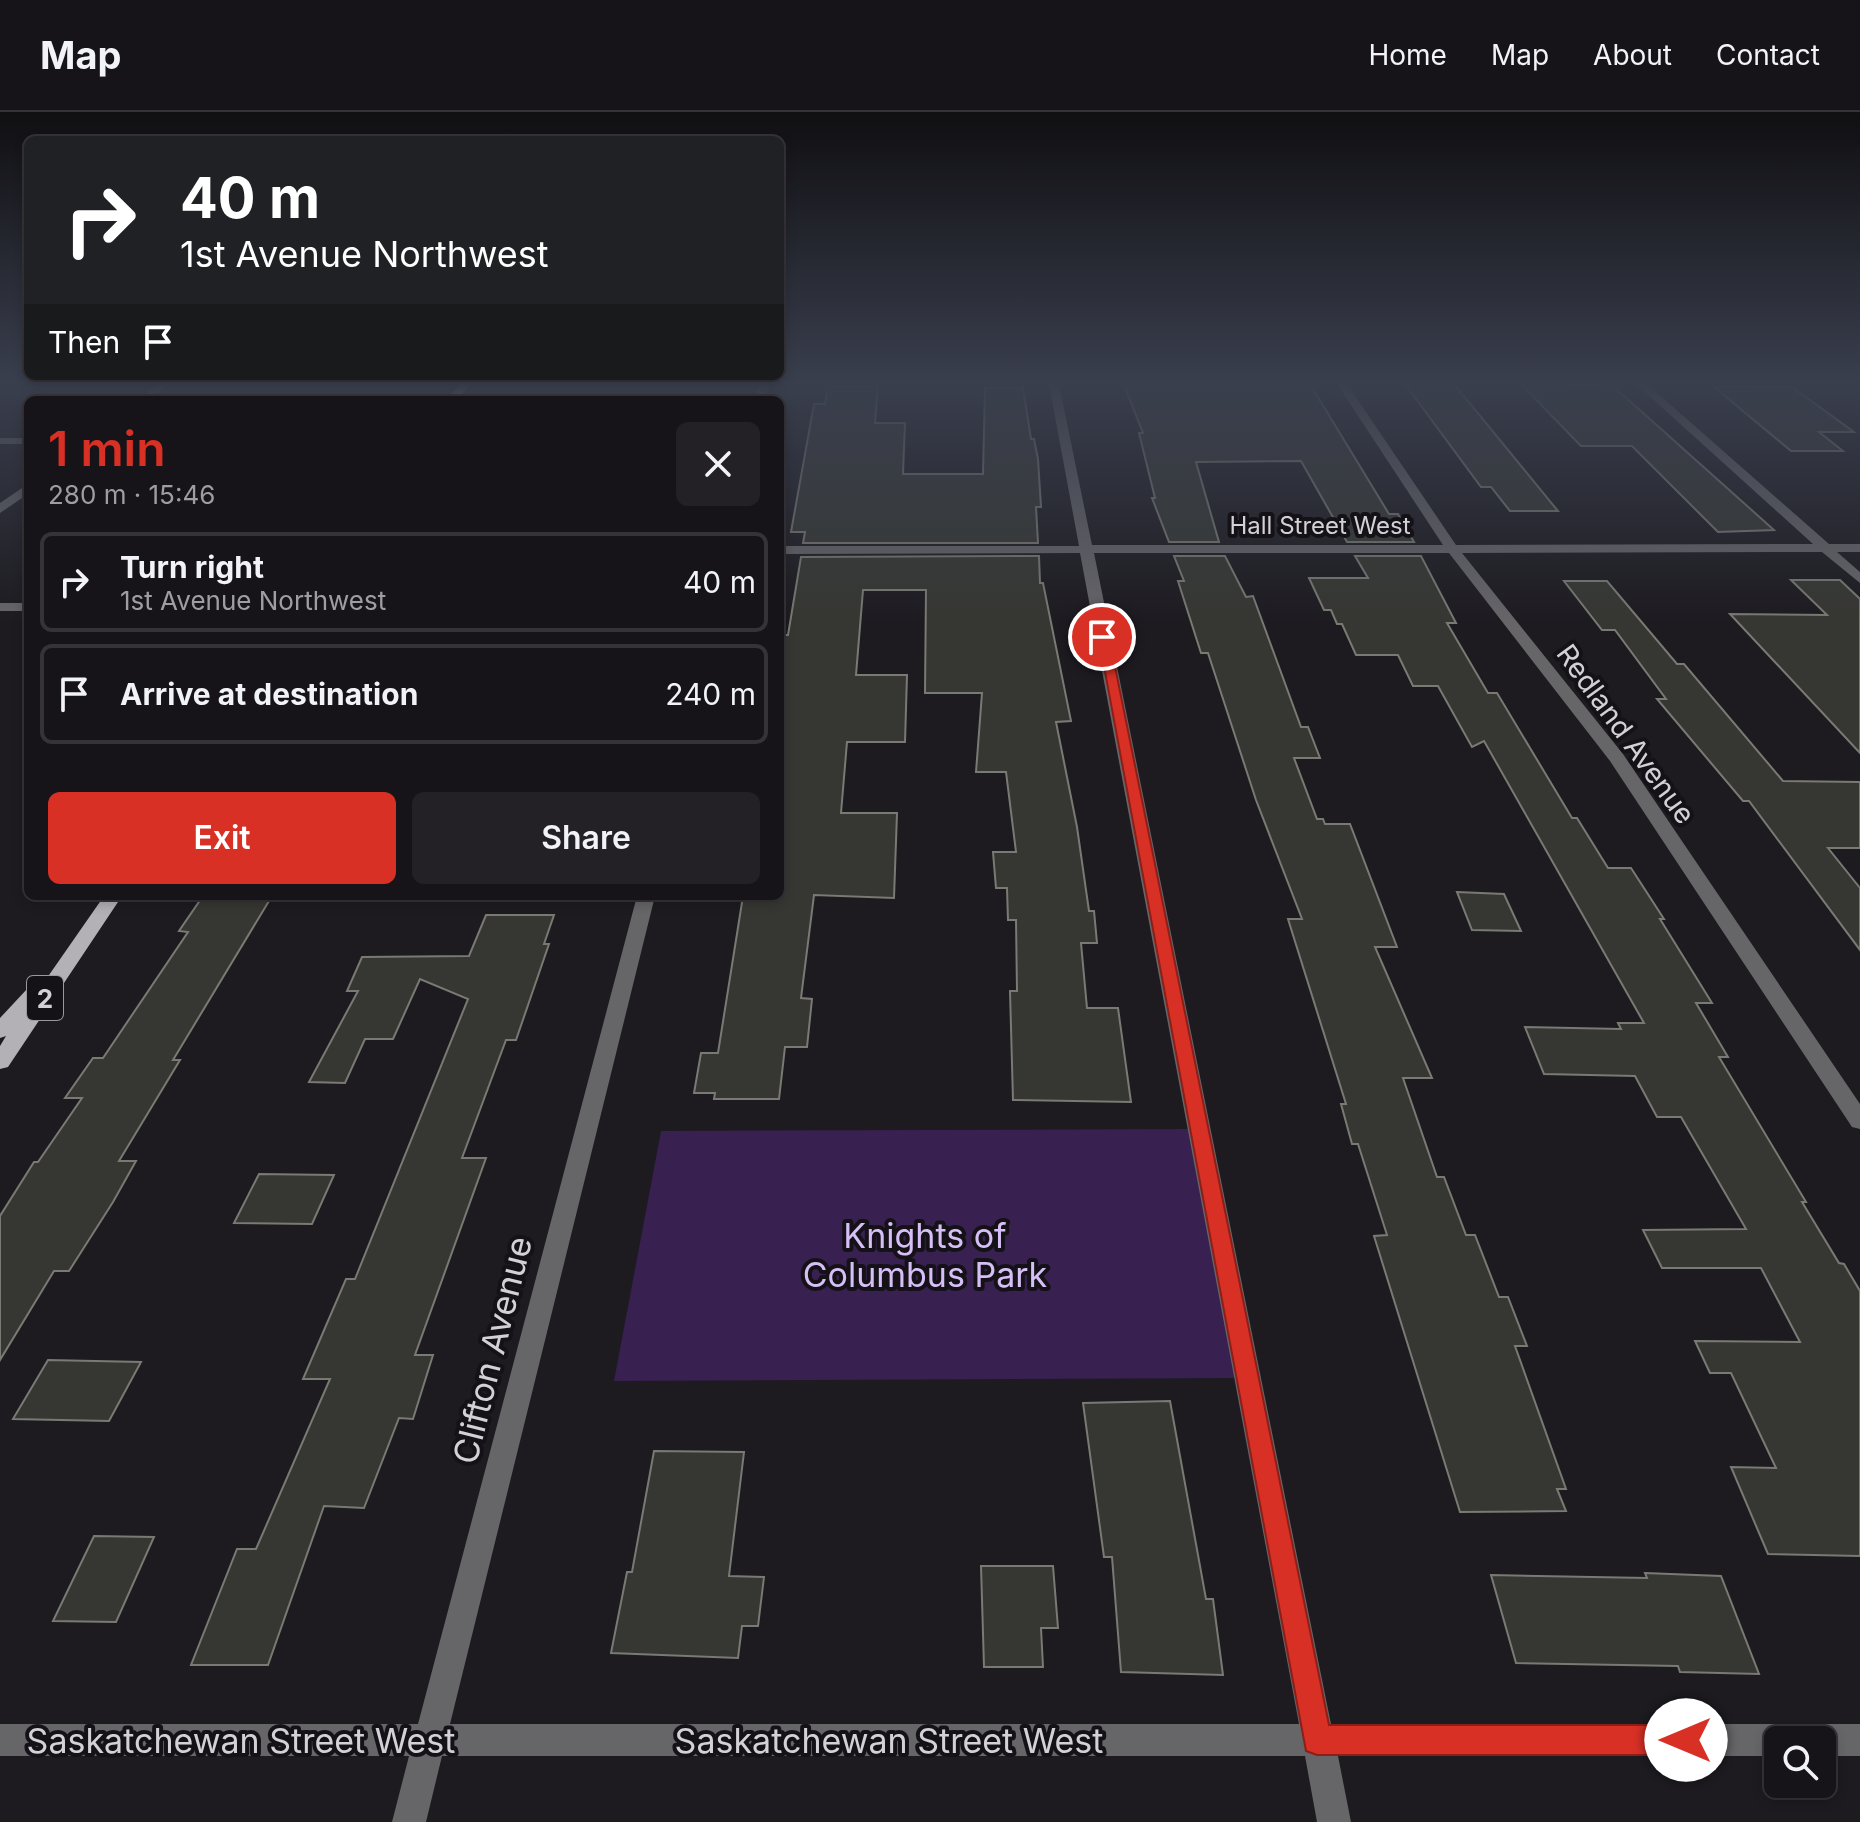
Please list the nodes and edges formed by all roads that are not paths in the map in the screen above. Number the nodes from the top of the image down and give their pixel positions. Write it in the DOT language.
graph roads {
  1 [pos="1069,464"];
  2 [pos="1395,464"];
  3 [pos="1731,464"];
  4 [pos="24,491"];
  5 [pos="0,509"];
  6 [pos="1085,547"];
  7 [pos="1451,547"];
  8 [pos="1825,548"];
  9 [pos="1860,548"];
  10 [pos="784,550"];
  11 [pos="1860,579"];
  12 [pos="0,607"];
  13 [pos="24,607"];
  14 [pos="111,900"];
  15 [pos="645,900"];
  16 [pos="90,934"];
  17 [pos="0,1031"];
  18 [pos="0,1062"];
  19 [pos="1860,1121"];
  20 [pos="0,1740"];
  21 [pos="430,1740"];
  22 [pos="1317,1740"];
  23 [pos="1764,1740"];
  24 [pos="1836,1740"];
  25 [pos="1860,1740"];
  26 [pos="409,1822"];
  27 [pos="1334,1822"];
  1 -- 6 [label="street"];
  2 -- 7 [label="street, Redland Avenue"];
  3 -- 8 [label="street"];
  4 -- 5 [label="street"];
  6 -- 7 [label="street, Hall Street West"];
  6 -- 10 [label="street, Hall Street West"];
  6 -- 22 [label="street"];
  7 -- 8 [label="street, Hall Street West"];
  7 -- 19 [label="street, Redland Avenue"];
  8 -- 9 [label="street, Hall Street West"];
  8 -- 11 [label="street"];
  12 -- 13 [label="street"];
  14 -- 16 [label="main road, 2"];
  15 -- 21 [label="street, Clifton Avenue"];
  16 -- 17 [label="main road, 2"];
  16 -- 18 [label="main road, 2"];
  20 -- 21 [label="street, Saskatchewan Street West"];
  21 -- 22 [label="street, Saskatchewan Street West"];
  21 -- 26 [label="street, Clifton Avenue"];
  22 -- 23 [label="street, Saskatchewan Street West"];
  22 -- 27 [label="street"];
  24 -- 25 [label="street"];
}
